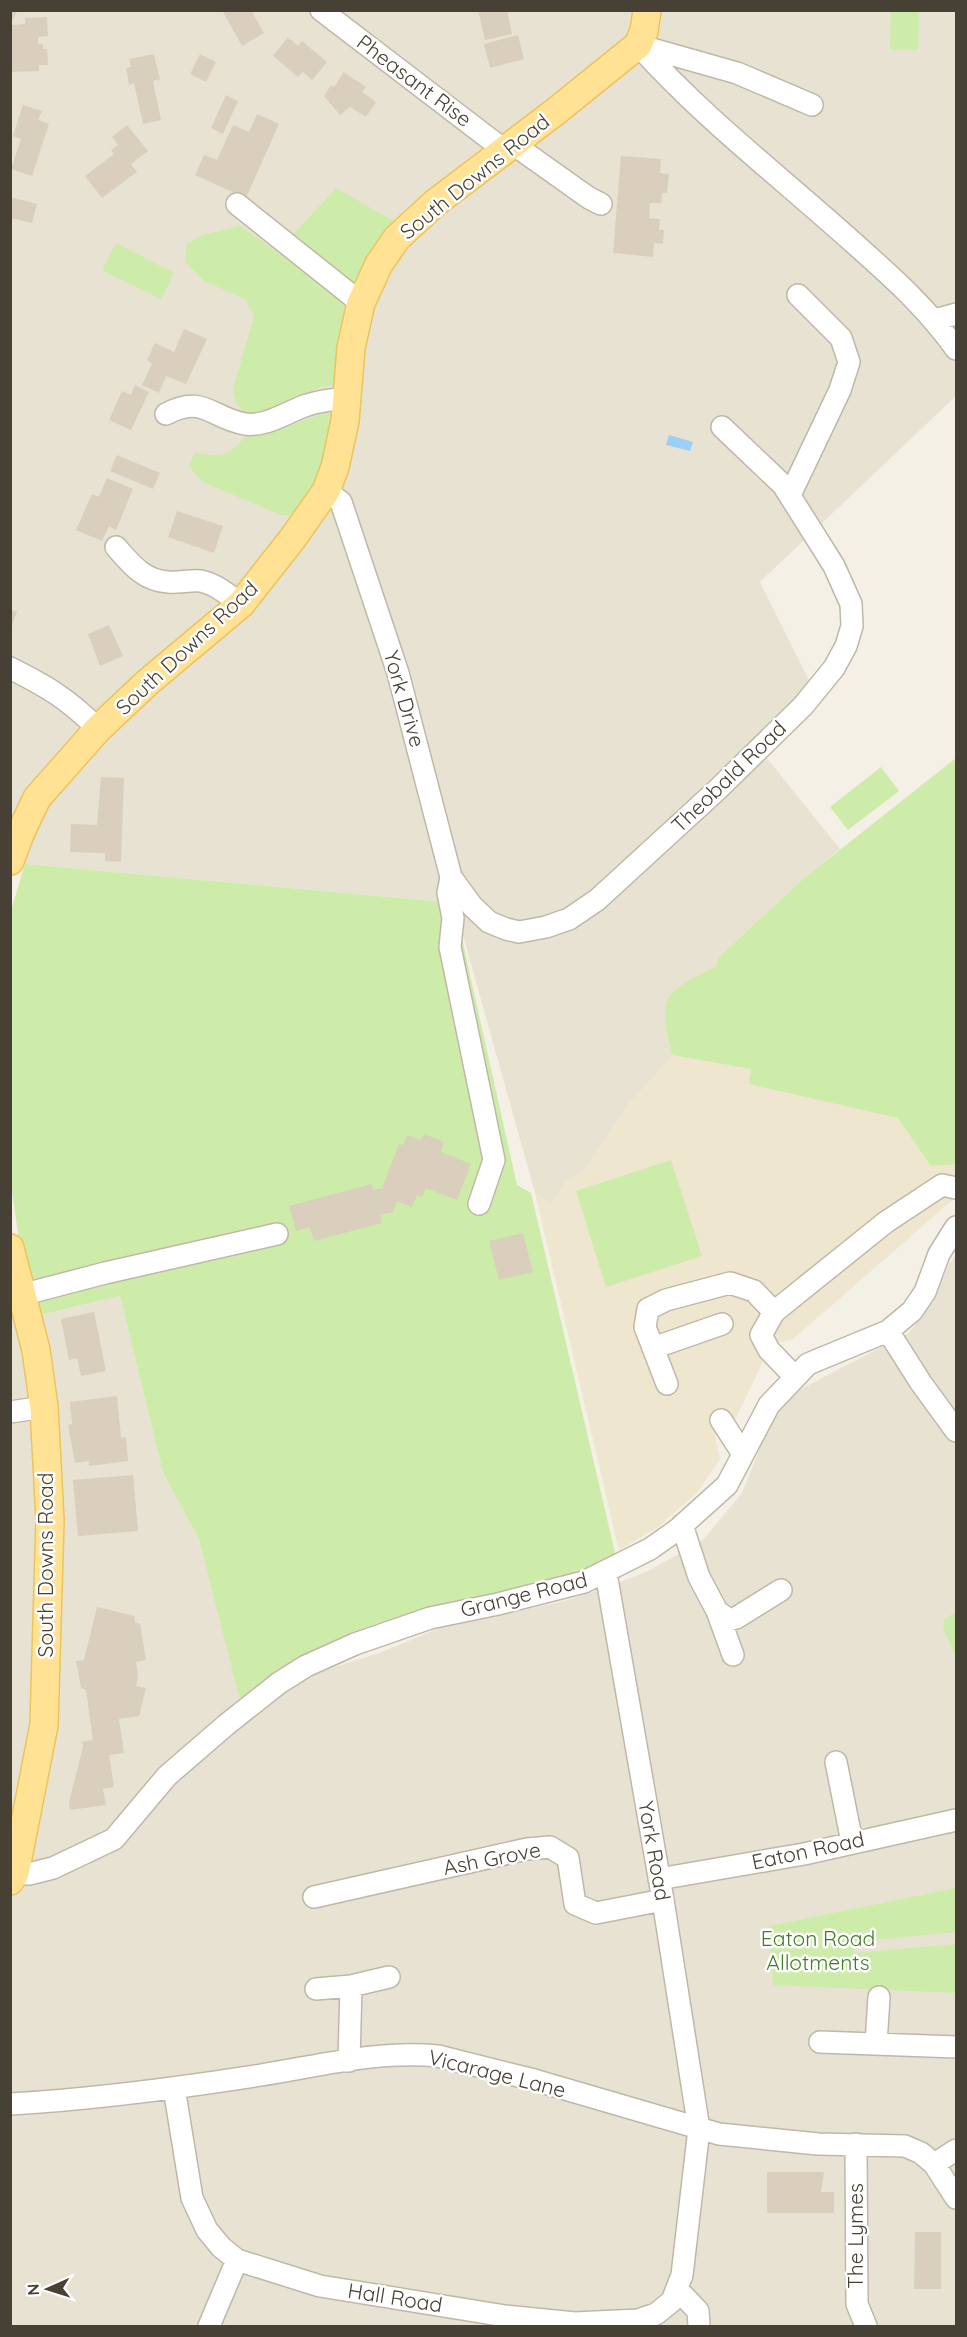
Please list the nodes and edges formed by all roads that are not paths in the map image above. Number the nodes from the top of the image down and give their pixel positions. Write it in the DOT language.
graph roads {
  1 [pos="647,10"];
  2 [pos="323,11"];
  3 [pos="638,45"];
  4 [pos="812,105"];
  5 [pos="509,147"];
  6 [pos="237,204"];
  7 [pos="601,204"];
  8 [pos="798,295"];
  9 [pos="361,303"];
  10 [pos="957,314"];
  11 [pos="935,320"];
  12 [pos="957,349"];
  13 [pos="348,398"];
  14 [pos="166,414"];
  15 [pos="722,427"];
  16 [pos="786,490"];
  17 [pos="326,491"];
  18 [pos="116,548"];
  19 [pos="241,604"];
  20 [pos="10,668"];
  21 [pos="98,729"];
  22 [pos="10,861"];
  23 [pos="452,878"];
  24 [pos="957,1188"];
  25 [pos="479,1204"];
  26 [pos="957,1227"];
  27 [pos="277,1234"];
  28 [pos="10,1248"];
  29 [pos="21,1295"];
  30 [pos="774,1312"];
  31 [pos="722,1324"];
  32 [pos="888,1331"];
  33 [pos="653,1348"];
  34 [pos="795,1377"];
  35 [pos="667,1384"];
  36 [pos="44,1407"];
  37 [pos="10,1412"];
  38 [pos="722,1420"];
  39 [pos="957,1431"];
  40 [pos="743,1454"];
  41 [pos="682,1525"];
  42 [pos="606,1573"];
  43 [pos="781,1590"];
  44 [pos="717,1611"];
  45 [pos="733,1655"];
  46 [pos="836,1762"];
  47 [pos="957,1820"];
  48 [pos="852,1842"];
  49 [pos="13,1877"];
  50 [pos="661,1890"];
  51 [pos="314,1897"];
  52 [pos="389,1977"];
  53 [pos="351,1986"];
  54 [pos="316,1989"];
  55 [pos="879,1997"];
  56 [pos="820,2042"];
  57 [pos="876,2044"];
  58 [pos="957,2047"];
  59 [pos="349,2061"];
  60 [pos="174,2088"];
  61 [pos="10,2104"];
  62 [pos="699,2129"];
  63 [pos="856,2144"];
  64 [pos="957,2150"];
  65 [pos="934,2164"];
  66 [pos="957,2198"];
  67 [pos="237,2260"];
  68 [pos="678,2290"];
  69 [pos="505,2321"];
  70 [pos="209,2326"];
  71 [pos="699,2326"];
  72 [pos="866,2326"];
  1 -- 3 [label="main road"];
  2 -- 5 [label="street, Pheasant Rise"];
  3 -- 4 [label="street"];
  3 -- 5 [label="main road, South Downs Road"];
  3 -- 11 [label="street"];
  5 -- 7 [label="street, Pheasant Rise"];
  5 -- 9 [label="main road, South Downs Road"];
  6 -- 9 [label="street"];
  8 -- 16 [label="street"];
  9 -- 13 [label="main road, South Downs Road"];
  10 -- 11 [label="street"];
  11 -- 12 [label="street"];
  13 -- 14 [label="street"];
  13 -- 17 [label="main road, South Downs Road"];
  15 -- 16 [label="street, Theobald Road"];
  16 -- 23 [label="street, Theobald Road"];
  17 -- 19 [label="main road, South Downs Road"];
  17 -- 23 [label="street, York Drive"];
  18 -- 19 [label="street"];
  19 -- 21 [label="main road, South Downs Road"];
  20 -- 21 [label="street"];
  21 -- 22 [label="main road, South Downs Road"];
  23 -- 25 [label="street, York Drive"];
  24 -- 30 [label="street"];
  26 -- 32 [label="street, Grange Road"];
  27 -- 29 [label="street"];
  28 -- 29 [label="main road, South Downs Road"];
  29 -- 36 [label="main road, South Downs Road"];
  30 -- 33 [label="street"];
  30 -- 34 [label="street"];
  31 -- 33 [label="street"];
  32 -- 34 [label="street, Grange Road"];
  32 -- 39 [label="street"];
  33 -- 35 [label="street"];
  34 -- 40 [label="street, Grange Road"];
  36 -- 37 [label="street"];
  36 -- 49 [label="main road, South Downs Road"];
  38 -- 40 [label="street"];
  40 -- 41 [label="street, Grange Road"];
  41 -- 42 [label="street, Grange Road"];
  41 -- 44 [label="street"];
  42 -- 49 [label="street, Grange Road"];
  42 -- 50 [label="street, York Road"];
  43 -- 44 [label="street"];
  44 -- 45 [label="street"];
  46 -- 48 [label="street"];
  47 -- 48 [label="street, Eaton Road"];
  48 -- 50 [label="street, Eaton Road"];
  50 -- 51 [label="street, Ash Grove"];
  50 -- 62 [label="street, York Road"];
  52 -- 53 [label="street"];
  53 -- 54 [label="street"];
  53 -- 59 [label="street"];
  55 -- 57 [label="street"];
  56 -- 57 [label="street"];
  57 -- 58 [label="street"];
  59 -- 60 [label="street, Vicarage Lane"];
  59 -- 62 [label="street, Vicarage Lane"];
  60 -- 61 [label="street, Vicarage Lane"];
  60 -- 67 [label="street, Hall Road"];
  62 -- 63 [label="street, Vicarage Lane"];
  62 -- 68 [label="street, Hall Road"];
  63 -- 65 [label="street, Vicarage Lane"];
  63 -- 72 [label="street, The Lymes"];
  64 -- 65 [label="street"];
  65 -- 66 [label="street, Vicarage Lane"];
  67 -- 69 [label="street, Hall Road"];
  67 -- 70 [label="street"];
  68 -- 69 [label="street, Hall Road"];
  68 -- 71 [label="street"];
}
